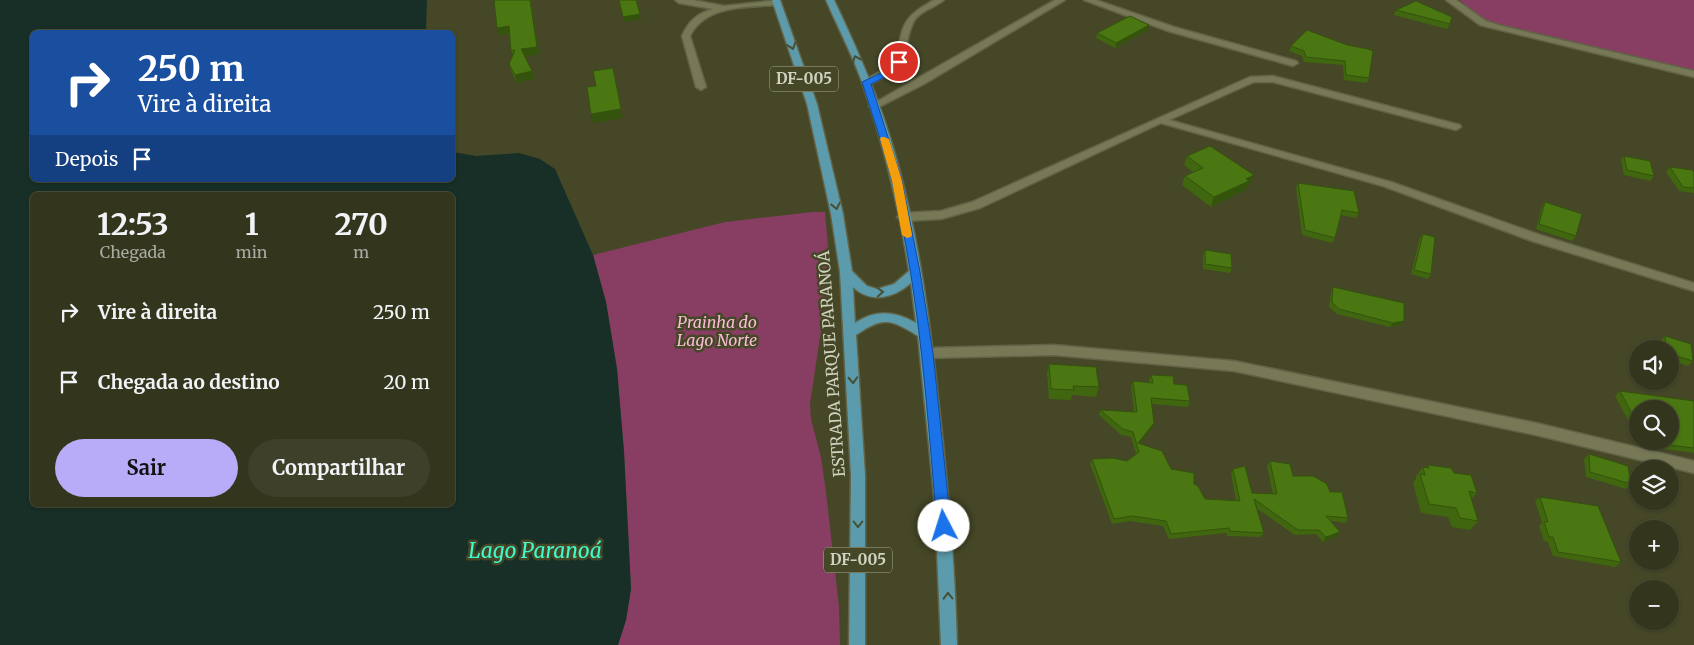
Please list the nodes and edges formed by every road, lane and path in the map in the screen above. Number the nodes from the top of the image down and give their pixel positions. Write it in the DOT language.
graph roads {
  1 [pos="679,0"];
  2 [pos="830,0"];
  3 [pos="940,0"];
  4 [pos="1061,0"];
  5 [pos="1088,0"];
  6 [pos="1450,0"];
  7 [pos="777,1"];
  8 [pos="725,8"];
  9 [pos="1293,63"];
  10 [pos="1694,74"];
  11 [pos="867,82"];
  12 [pos="701,87"];
  13 [pos="874,106"];
  14 [pos="1160,120"];
  15 [pos="1456,127"];
  16 [pos="903,217"];
  17 [pos="846,272"];
  18 [pos="915,272"];
  19 [pos="1694,287"];
  20 [pos="851,332"];
  21 [pos="925,334"];
  22 [pos="928,353"];
  23 [pos="1694,467"];
  24 [pos="857,645"];
  25 [pos="949,645"];
  1 -- 8 [label="street"];
  11 -- 2 [label="main road, DF-005, one-way"];
  3 -- 11 [label="street"];
  4 -- 13 [label="street"];
  5 -- 9 [label="street"];
  6 -- 10 [label="street"];
  7 -- 8 [label="street"];
  7 -- 17 [label="main road, ESTRADA PARQUE PARANOÁ / DF-005, one-way"];
  8 -- 12 [label="street"];
  11 -- 13 [label="main road, DF-005"];
  13 -- 16 [label="main road, DF-005"];
  14 -- 15 [label="street"];
  14 -- 16 [label="street"];
  14 -- 19 [label="street"];
  16 -- 18 [label="main road, DF-005"];
  17 -- 18 [label="main road, one-way"];
  17 -- 20 [label="main road, ESTRADA PARQUE PARANOÁ / DF-005"];
  18 -- 21 [label="main road, DF-005"];
  20 -- 21 [label="main road"];
  20 -- 24 [label="main road, ESTRADA PARQUE PARANOÁ / DF-005, one-way"];
  21 -- 22 [label="main road, DF-005"];
  22 -- 23 [label="street"];
  25 -- 22 [label="main road, DF-005, one-way"];
}
